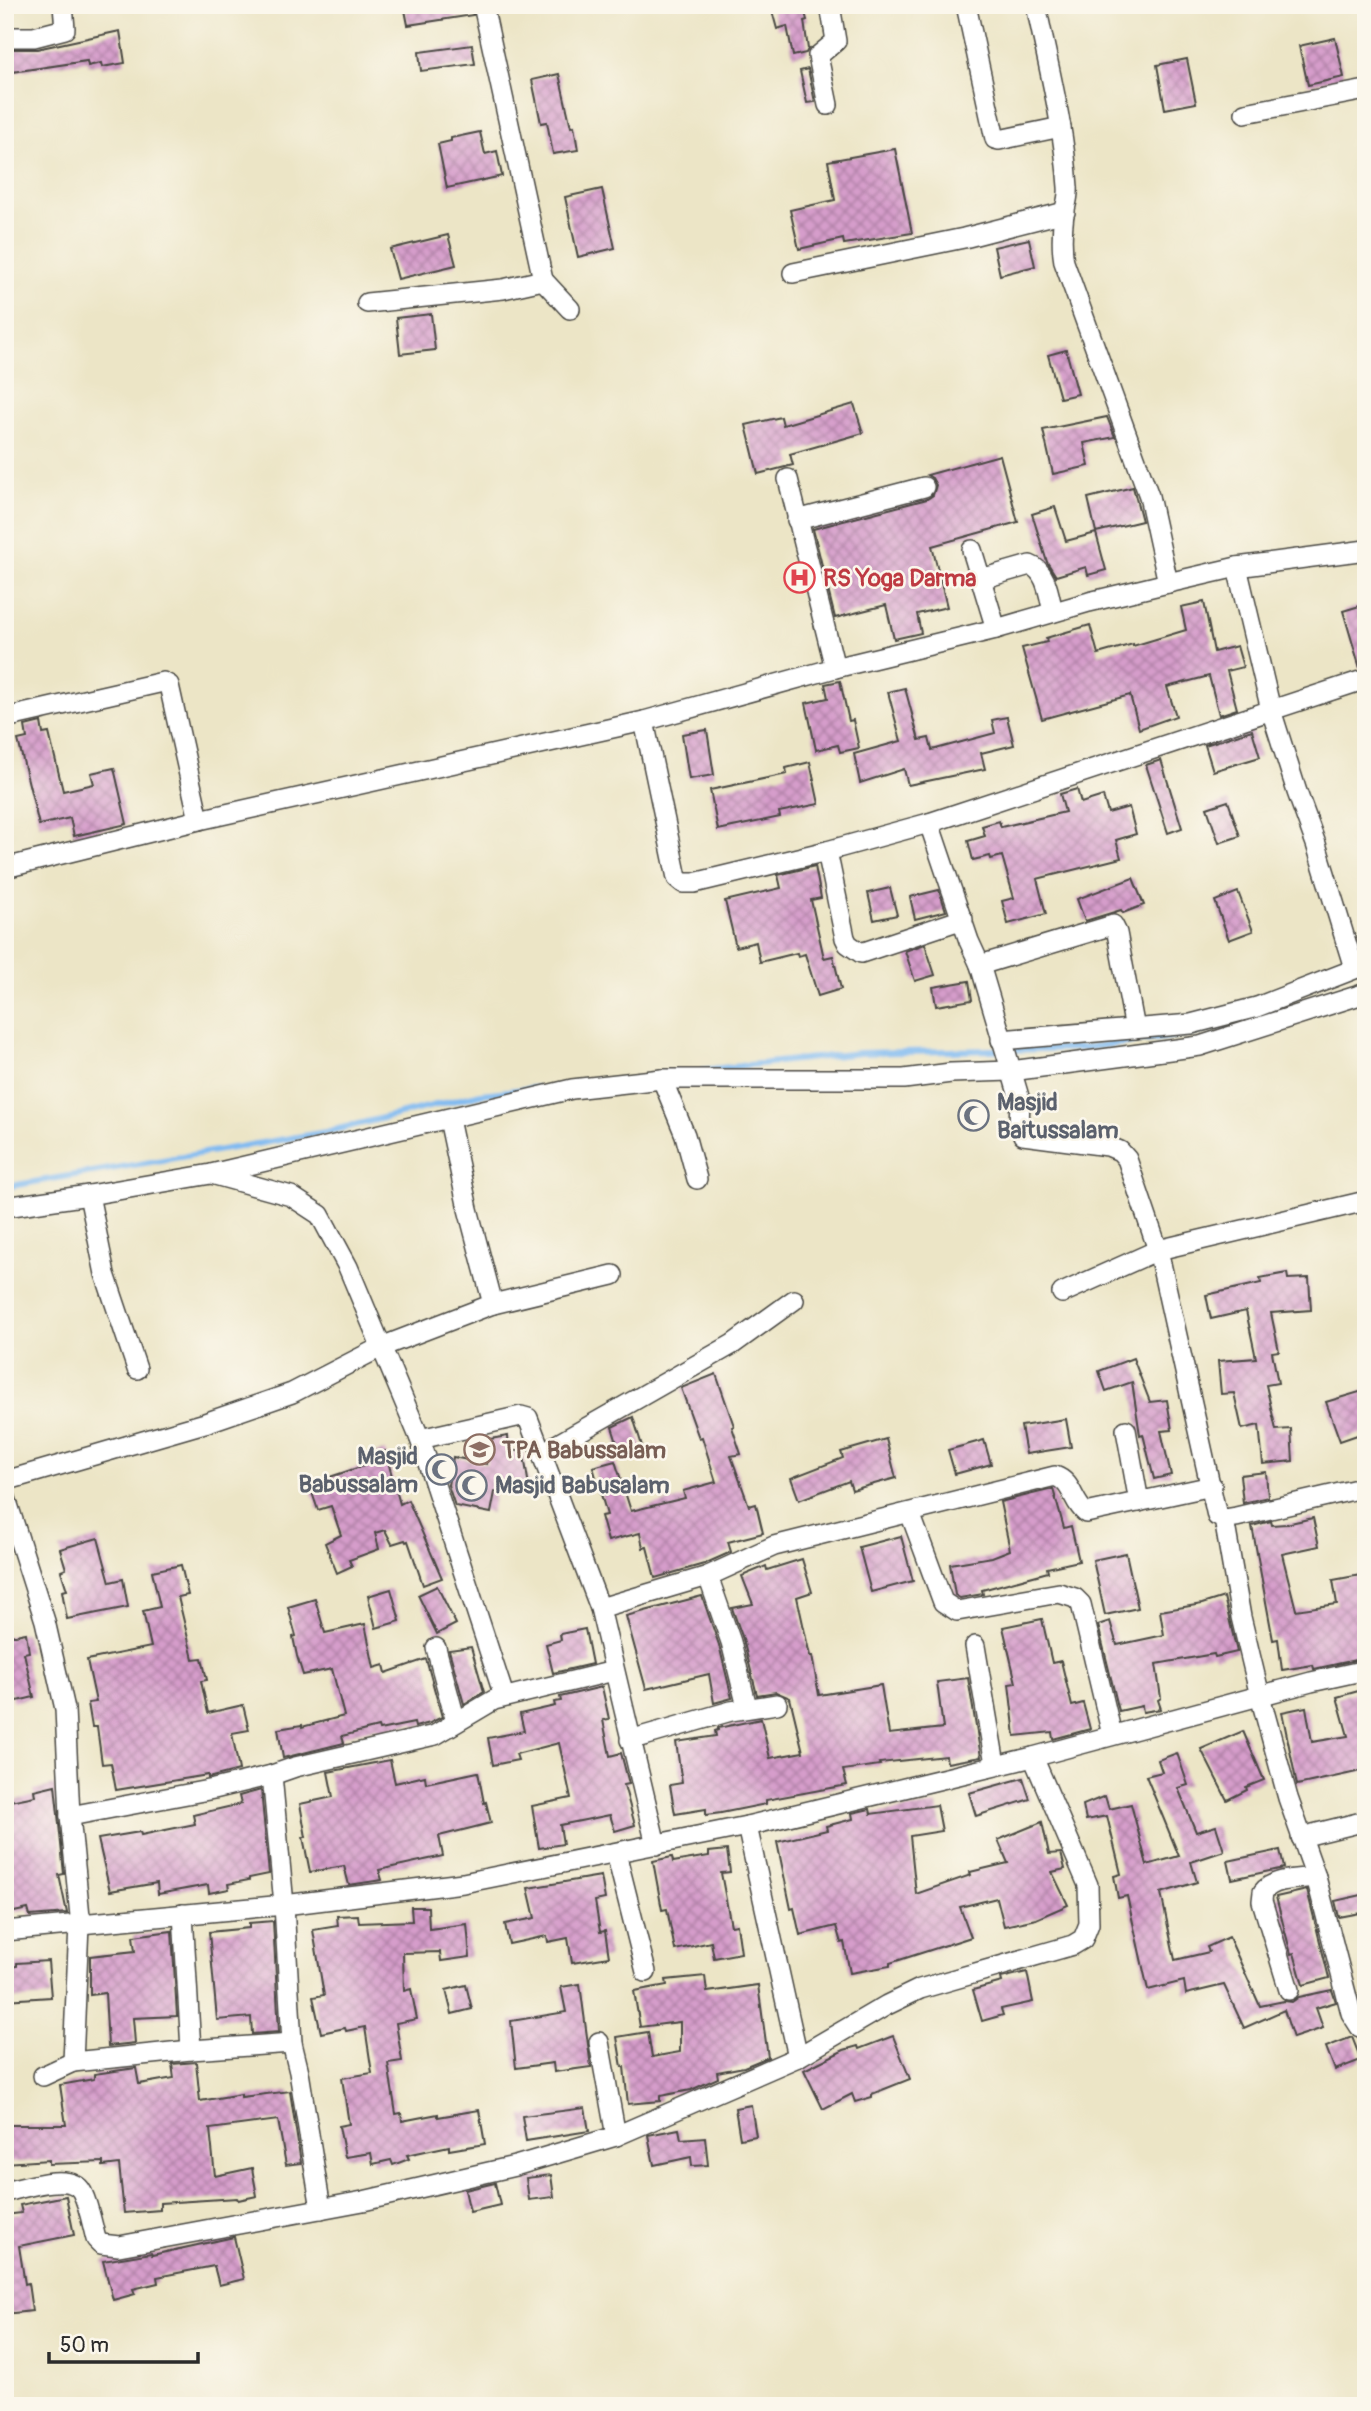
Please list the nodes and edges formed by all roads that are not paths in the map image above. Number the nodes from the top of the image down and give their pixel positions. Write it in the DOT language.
graph roads {
  1 [pos="63,5"];
  2 [pos="483,5"];
  3 [pos="830,5"];
  4 [pos="966,5"];
  5 [pos="1036,5"];
  6 [pos="5,37"];
  7 [pos="1366,90"];
  8 [pos="828,105"];
  9 [pos="1245,113"];
  10 [pos="1061,127"];
  11 [pos="1065,212"];
  12 [pos="793,273"];
  13 [pos="543,280"];
  14 [pos="366,303"];
  15 [pos="570,309"];
  16 [pos="788,479"];
  17 [pos="924,487"];
  18 [pos="797,520"];
  19 [pos="972,550"];
  20 [pos="1366,550"];
  21 [pos="1237,568"];
  22 [pos="981,579"];
  23 [pos="1168,583"];
  24 [pos="1053,612"];
  25 [pos="996,629"];
  26 [pos="835,668"];
  27 [pos="1366,679"];
  28 [pos="1271,710"];
  29 [pos="5,718"];
  30 [pos="644,721"];
  31 [pos="199,820"];
  32 [pos="929,823"];
  33 [pos="827,851"];
  34 [pos="5,868"];
  35 [pos="963,919"];
  36 [pos="980,965"];
  37 [pos="1360,966"];
  38 [pos="1366,993"];
  39 [pos="1135,1029"];
  40 [pos="1006,1055"];
  41 [pos="662,1079"];
  42 [pos="449,1119"];
  43 [pos="211,1174"];
  44 [pos="697,1179"];
  45 [pos="89,1195"];
  46 [pos="1366,1201"];
  47 [pos="5,1207"];
  48 [pos="1158,1250"];
  49 [pos="613,1275"];
  50 [pos="1062,1293"];
  51 [pos="794,1300"];
  52 [pos="493,1304"];
  53 [pos="381,1347"];
  54 [pos="137,1369"];
  55 [pos="1126,1430"];
  56 [pos="420,1439"];
  57 [pos="542,1453"];
  58 [pos="5,1481"];
  59 [pos="1212,1486"];
  60 [pos="1366,1487"];
  61 [pos="5,1495"];
  62 [pos="1139,1502"];
  63 [pos="910,1513"];
  64 [pos="1224,1519"];
  65 [pos="708,1576"];
  66 [pos="600,1608"];
  67 [pos="975,1646"];
  68 [pos="436,1648"];
  69 [pos="1366,1670"];
  70 [pos="614,1671"];
  71 [pos="1260,1696"];
  72 [pos="499,1698"];
  73 [pos="777,1704"];
  74 [pos="747,1707"];
  75 [pos="456,1722"];
  76 [pos="1112,1735"];
  77 [pos="631,1740"];
  78 [pos="1033,1757"];
  79 [pos="995,1764"];
  80 [pos="272,1775"];
  81 [pos="70,1816"];
  82 [pos="1366,1821"];
  83 [pos="747,1826"];
  84 [pos="1301,1837"];
  85 [pos="656,1845"];
  86 [pos="616,1853"];
  87 [pos="1316,1877"];
  88 [pos="284,1905"];
  89 [pos="183,1914"];
  90 [pos="80,1925"];
  91 [pos="5,1931"];
  92 [pos="646,1972"];
  93 [pos="1289,1990"];
  94 [pos="1366,2029"];
  95 [pos="599,2042"];
  96 [pos="292,2043"];
  97 [pos="191,2050"];
  98 [pos="798,2057"];
  99 [pos="73,2062"];
  100 [pos="43,2076"];
  101 [pos="616,2136"];
  102 [pos="5,2192"];
  103 [pos="321,2208"];
  1 -- 6 [label="street"];
  2 -- 13 [label="street"];
  3 -- 8 [label="street"];
  4 -- 10 [label="street"];
  5 -- 10 [label="street"];
  7 -- 9 [label="street"];
  10 -- 11 [label="street"];
  11 -- 12 [label="street"];
  11 -- 23 [label="street"];
  13 -- 14 [label="street"];
  13 -- 15 [label="street"];
  16 -- 18 [label="street"];
  17 -- 18 [label="street"];
  18 -- 26 [label="street"];
  19 -- 22 [label="street"];
  20 -- 21 [label="street"];
  21 -- 23 [label="street"];
  21 -- 28 [label="street"];
  22 -- 24 [label="street"];
  22 -- 25 [label="street"];
  23 -- 24 [label="street"];
  24 -- 25 [label="street"];
  25 -- 26 [label="street"];
  26 -- 30 [label="street"];
  27 -- 28 [label="street"];
  28 -- 32 [label="street"];
  28 -- 37 [label="street"];
  29 -- 31 [label="street"];
  30 -- 31 [label="street"];
  30 -- 33 [label="street"];
  31 -- 34 [label="street"];
  32 -- 33 [label="street"];
  32 -- 35 [label="street"];
  33 -- 35 [label="street"];
  35 -- 36 [label="street"];
  36 -- 39 [label="street"];
  36 -- 40 [label="street"];
  37 -- 39 [label="street"];
  38 -- 40 [label="street"];
  39 -- 40 [label="street"];
  40 -- 41 [label="street"];
  40 -- 48 [label="street"];
  41 -- 42 [label="street"];
  41 -- 44 [label="street"];
  42 -- 43 [label="street"];
  42 -- 52 [label="street"];
  43 -- 45 [label="street"];
  43 -- 53 [label="street"];
  45 -- 47 [label="street"];
  45 -- 54 [label="street"];
  46 -- 48 [label="street"];
  48 -- 50 [label="street"];
  48 -- 59 [label="street"];
  49 -- 52 [label="street"];
  51 -- 57 [label="street"];
  52 -- 53 [label="street"];
  53 -- 56 [label="street"];
  53 -- 58 [label="street"];
  55 -- 62 [label="street"];
  56 -- 57 [label="street"];
  56 -- 72 [label="street"];
  57 -- 66 [label="street"];
  59 -- 62 [label="street"];
  59 -- 64 [label="street"];
  60 -- 64 [label="street"];
  61 -- 81 [label="street"];
  62 -- 63 [label="street"];
  63 -- 65 [label="street"];
  63 -- 76 [label="street"];
  64 -- 71 [label="street"];
  65 -- 66 [label="street"];
  65 -- 74 [label="street"];
  66 -- 70 [label="street"];
  67 -- 79 [label="street"];
  68 -- 75 [label="street"];
  69 -- 71 [label="street"];
  70 -- 72 [label="street"];
  70 -- 77 [label="street"];
  71 -- 76 [label="street"];
  71 -- 84 [label="street"];
  72 -- 75 [label="street"];
  73 -- 74 [label="street"];
  74 -- 77 [label="street"];
  75 -- 80 [label="street"];
  76 -- 78 [label="street"];
  77 -- 85 [label="street"];
  78 -- 79 [label="street"];
  78 -- 98 [label="street"];
  79 -- 83 [label="street"];
  80 -- 81 [label="street"];
  80 -- 88 [label="street"];
  81 -- 90 [label="street"];
  82 -- 84 [label="street"];
  83 -- 85 [label="street"];
  83 -- 98 [label="street"];
  84 -- 87 [label="street"];
  85 -- 86 [label="street"];
  86 -- 88 [label="street"];
  86 -- 92 [label="street"];
  87 -- 93 [label="street"];
  87 -- 94 [label="street"];
  88 -- 89 [label="street"];
  88 -- 96 [label="street"];
  89 -- 90 [label="street"];
  89 -- 97 [label="street"];
  90 -- 91 [label="street"];
  90 -- 99 [label="street"];
  95 -- 101 [label="street"];
  96 -- 97 [label="street"];
  96 -- 103 [label="street"];
  97 -- 99 [label="street"];
  98 -- 101 [label="street"];
  99 -- 100 [label="street"];
  101 -- 103 [label="street"];
  102 -- 103 [label="street"];
}
